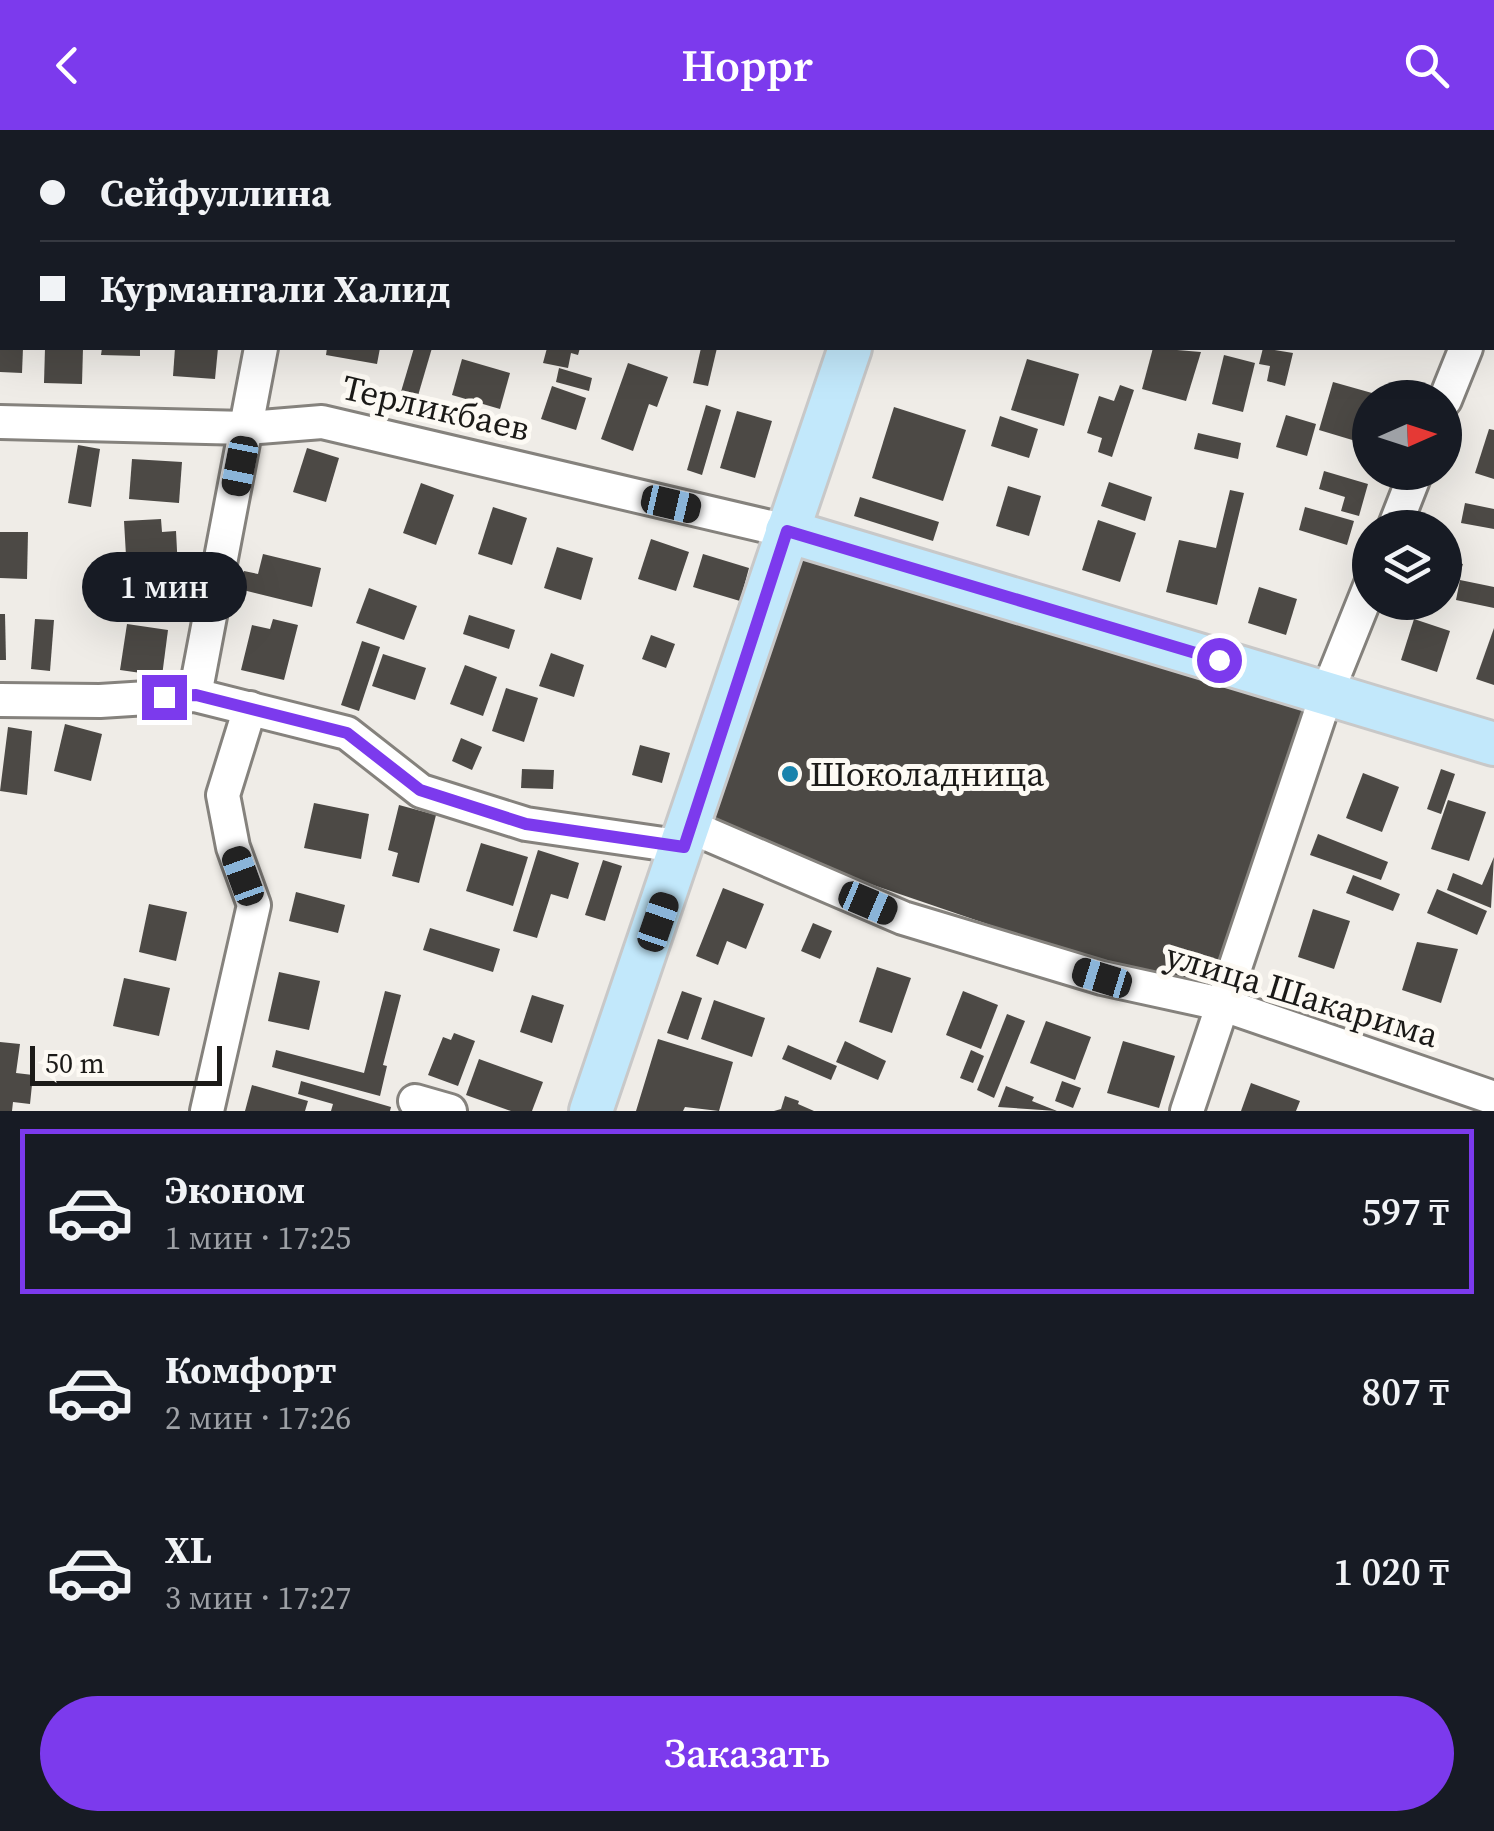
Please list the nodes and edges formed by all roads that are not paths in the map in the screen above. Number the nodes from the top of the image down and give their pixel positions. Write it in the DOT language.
graph roads {
  1 [pos="261,350"];
  2 [pos="849,350"];
  3 [pos="1465,350"];
  4 [pos="1453,380"];
  5 [pos="0,422"];
  6 [pos="247,428"];
  7 [pos="787,531"];
  8 [pos="1356,620"];
  9 [pos="1327,692"];
  10 [pos="196,695"];
  11 [pos="0,700"];
  12 [pos="250,708"];
  13 [pos="1494,744"];
  14 [pos="688,837"];
  15 [pos="1221,1004"];
  16 [pos="1494,1098"];
  17 [pos="414,1101"];
  18 [pos="207,1111"];
  19 [pos="450,1111"];
  20 [pos="592,1111"];
  21 [pos="1187,1111"];
  1 -- 6 [label="street"];
  2 -- 7 [label="main road"];
  3 -- 4 [label="street"];
  5 -- 6 [label="street, Терликбаев"];
  6 -- 7 [label="street, Терликбаев"];
  6 -- 10 [label="street"];
  7 -- 9 [label="main road"];
  7 -- 14 [label="main road"];
  8 -- 9 [label="street"];
  9 -- 13 [label="main road"];
  9 -- 15 [label="street"];
  10 -- 11 [label="street, улица Шакарима"];
  10 -- 12 [label="street, улица Шакарима"];
  12 -- 14 [label="street, улица Шакарима"];
  12 -- 18 [label="street"];
  14 -- 15 [label="street, улица Шакарима"];
  14 -- 20 [label="main road"];
  15 -- 16 [label="street, улица Шакарима"];
  15 -- 21 [label="street"];
  17 -- 19 [label="street"];
}
